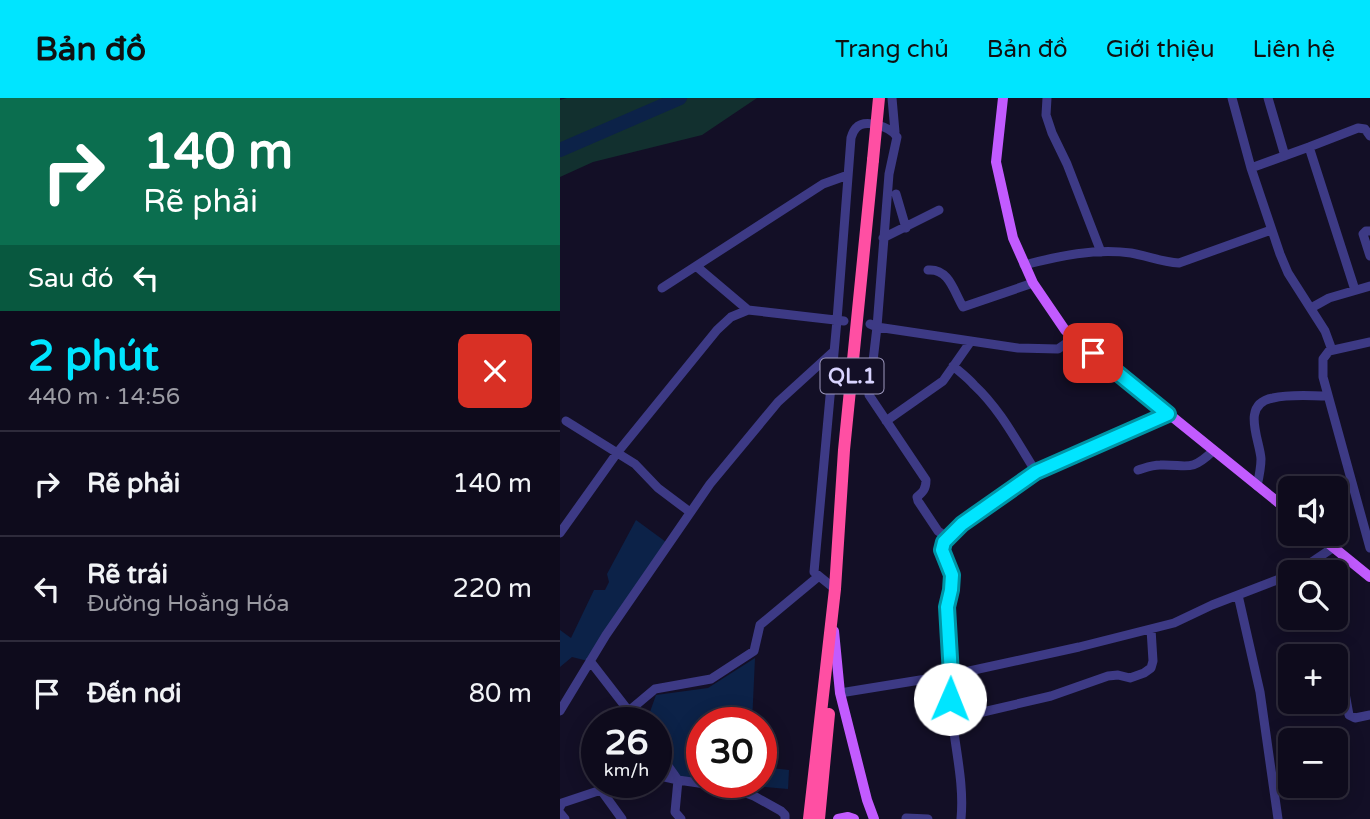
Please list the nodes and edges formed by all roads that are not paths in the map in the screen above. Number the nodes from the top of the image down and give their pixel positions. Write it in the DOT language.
graph roads {
  1 [pos="879,98"];
  2 [pos="892,98"];
  3 [pos="1003,98"];
  4 [pos="1047,98"];
  5 [pos="1232,98"];
  6 [pos="1268,98"];
  7 [pos="895,132"];
  8 [pos="1370,136"];
  9 [pos="1309,147"];
  10 [pos="1285,156"];
  11 [pos="1251,167"];
  12 [pos="848,175"];
  13 [pos="896,194"];
  14 [pos="939,210"];
  15 [pos="906,228"];
  16 [pos="1271,230"];
  17 [pos="1370,230"];
  18 [pos="883,239"];
  19 [pos="1101,252"];
  20 [pos="1370,256"];
  21 [pos="1024,265"];
  22 [pos="696,266"];
  23 [pos="928,270"];
  24 [pos="1033,283"];
  25 [pos="1370,286"];
  26 [pos="662,288"];
  27 [pos="1355,290"];
  28 [pos="1311,308"];
  29 [pos="748,310"];
  30 [pos="841,321"];
  31 [pos="874,326"];
  32 [pos="1074,338"];
  33 [pos="971,341"];
  34 [pos="1370,342"];
  35 [pos="1332,350"];
  36 [pos="834,351"];
  37 [pos="953,366"];
  38 [pos="1327,396"];
  39 [pos="1168,414"];
  40 [pos="566,421"];
  41 [pos="886,421"];
  42 [pos="1213,450"];
  43 [pos="617,453"];
  44 [pos="1138,470"];
  45 [pos="1036,472"];
  46 [pos="1257,486"];
  47 [pos="1278,503"];
  48 [pos="690,512"];
  49 [pos="560,533"];
  50 [pos="948,538"];
  51 [pos="1334,547"];
  52 [pos="1370,548"];
  53 [pos="1315,560"];
  54 [pos="819,576"];
  55 [pos="1370,577"];
  56 [pos="1278,580"];
  57 [pos="835,589"];
  58 [pos="1238,595"];
  59 [pos="833,609"];
  60 [pos="1151,629"];
  61 [pos="590,661"];
  62 [pos="950,675"];
  63 [pos="840,693"];
  64 [pos="628,707"];
  65 [pos="634,707"];
  66 [pos="1348,710"];
  67 [pos="560,711"];
  68 [pos="1370,715"];
  69 [pos="952,722"];
  70 [pos="672,772"];
  71 [pos="672,779"];
  72 [pos="678,780"];
  73 [pos="581,797"];
  74 [pos="607,798"];
  75 [pos="560,807"];
  76 [pos="560,813"];
  77 [pos="906,818"];
  78 [pos="565,819"];
  79 [pos="622,819"];
  80 [pos="681,819"];
  81 [pos="785,819"];
  82 [pos="809,819"];
  83 [pos="820,819"];
  84 [pos="838,819"];
  85 [pos="854,819"];
  86 [pos="874,819"];
  87 [pos="928,819"];
  88 [pos="961,819"];
  89 [pos="1278,819"];
  1 -- 57 [label="highway, QL.1, bridge"];
  2 -- 7 [label="street"];
  3 -- 21 [label="main road"];
  4 -- 19 [label="street"];
  5 -- 11 [label="street"];
  6 -- 10 [label="street"];
  7 -- 12 [label="street"];
  7 -- 18 [label="street"];
  8 -- 9 [label="street"];
  9 -- 10 [label="street"];
  9 -- 27 [label="street"];
  10 -- 11 [label="street"];
  11 -- 16 [label="street"];
  12 -- 22 [label="street"];
  12 -- 30 [label="street"];
  13 -- 15 [label="street"];
  14 -- 15 [label="street"];
  15 -- 18 [label="street"];
  16 -- 19 [label="street"];
  16 -- 28 [label="street"];
  17 -- 20 [label="street"];
  18 -- 31 [label="street"];
  19 -- 21 [label="street"];
  21 -- 24 [label="main road"];
  22 -- 26 [label="street"];
  22 -- 29 [label="street"];
  23 -- 24 [label="street"];
  24 -- 32 [label="main road"];
  25 -- 27 [label="street"];
  27 -- 28 [label="street"];
  28 -- 35 [label="street"];
  29 -- 30 [label="street"];
  29 -- 43 [label="street"];
  30 -- 36 [label="street"];
  31 -- 33 [label="street"];
  31 -- 41 [label="street"];
  32 -- 33 [label="street"];
  32 -- 39 [label="main road"];
  33 -- 37 [label="street"];
  34 -- 35 [label="street"];
  35 -- 38 [label="street"];
  36 -- 48 [label="street"];
  36 -- 54 [label="street"];
  37 -- 41 [label="street"];
  37 -- 45 [label="street"];
  38 -- 46 [label="street"];
  38 -- 52 [label="street"];
  39 -- 42 [label="main road"];
  39 -- 45 [label="street"];
  40 -- 43 [label="street"];
  41 -- 50 [label="street"];
  42 -- 44 [label="street"];
  42 -- 46 [label="main road"];
  43 -- 48 [label="street"];
  43 -- 49 [label="street"];
  45 -- 50 [label="street"];
  46 -- 47 [label="main road"];
  48 -- 61 [label="street"];
  50 -- 62 [label="street"];
  51 -- 53 [label="street"];
  51 -- 55 [label="main road"];
  54 -- 57 [label="street"];
  54 -- 65 [label="street"];
  56 -- 58 [label="street"];
  57 -- 59 [label="highway, QL.1"];
  58 -- 60 [label="street"];
  58 -- 89 [label="street"];
  59 -- 63 [label="main road"];
  59 -- 82 [label="highway, QL.1"];
  59 -- 83 [label="highway, QL.1"];
  60 -- 62 [label="street"];
  60 -- 69 [label="street"];
  61 -- 64 [label="street"];
  61 -- 67 [label="street"];
  62 -- 63 [label="street"];
  62 -- 69 [label="street"];
  63 -- 86 [label="main road"];
  66 -- 68 [label="street"];
  69 -- 88 [label="street"];
  70 -- 72 [label="street"];
  71 -- 72 [label="street"];
  72 -- 80 [label="street"];
  72 -- 81 [label="street"];
  73 -- 75 [label="street"];
  74 -- 79 [label="street"];
  76 -- 78 [label="street"];
  77 -- 87 [label="street"];
  84 -- 85 [label="main road"];
}
